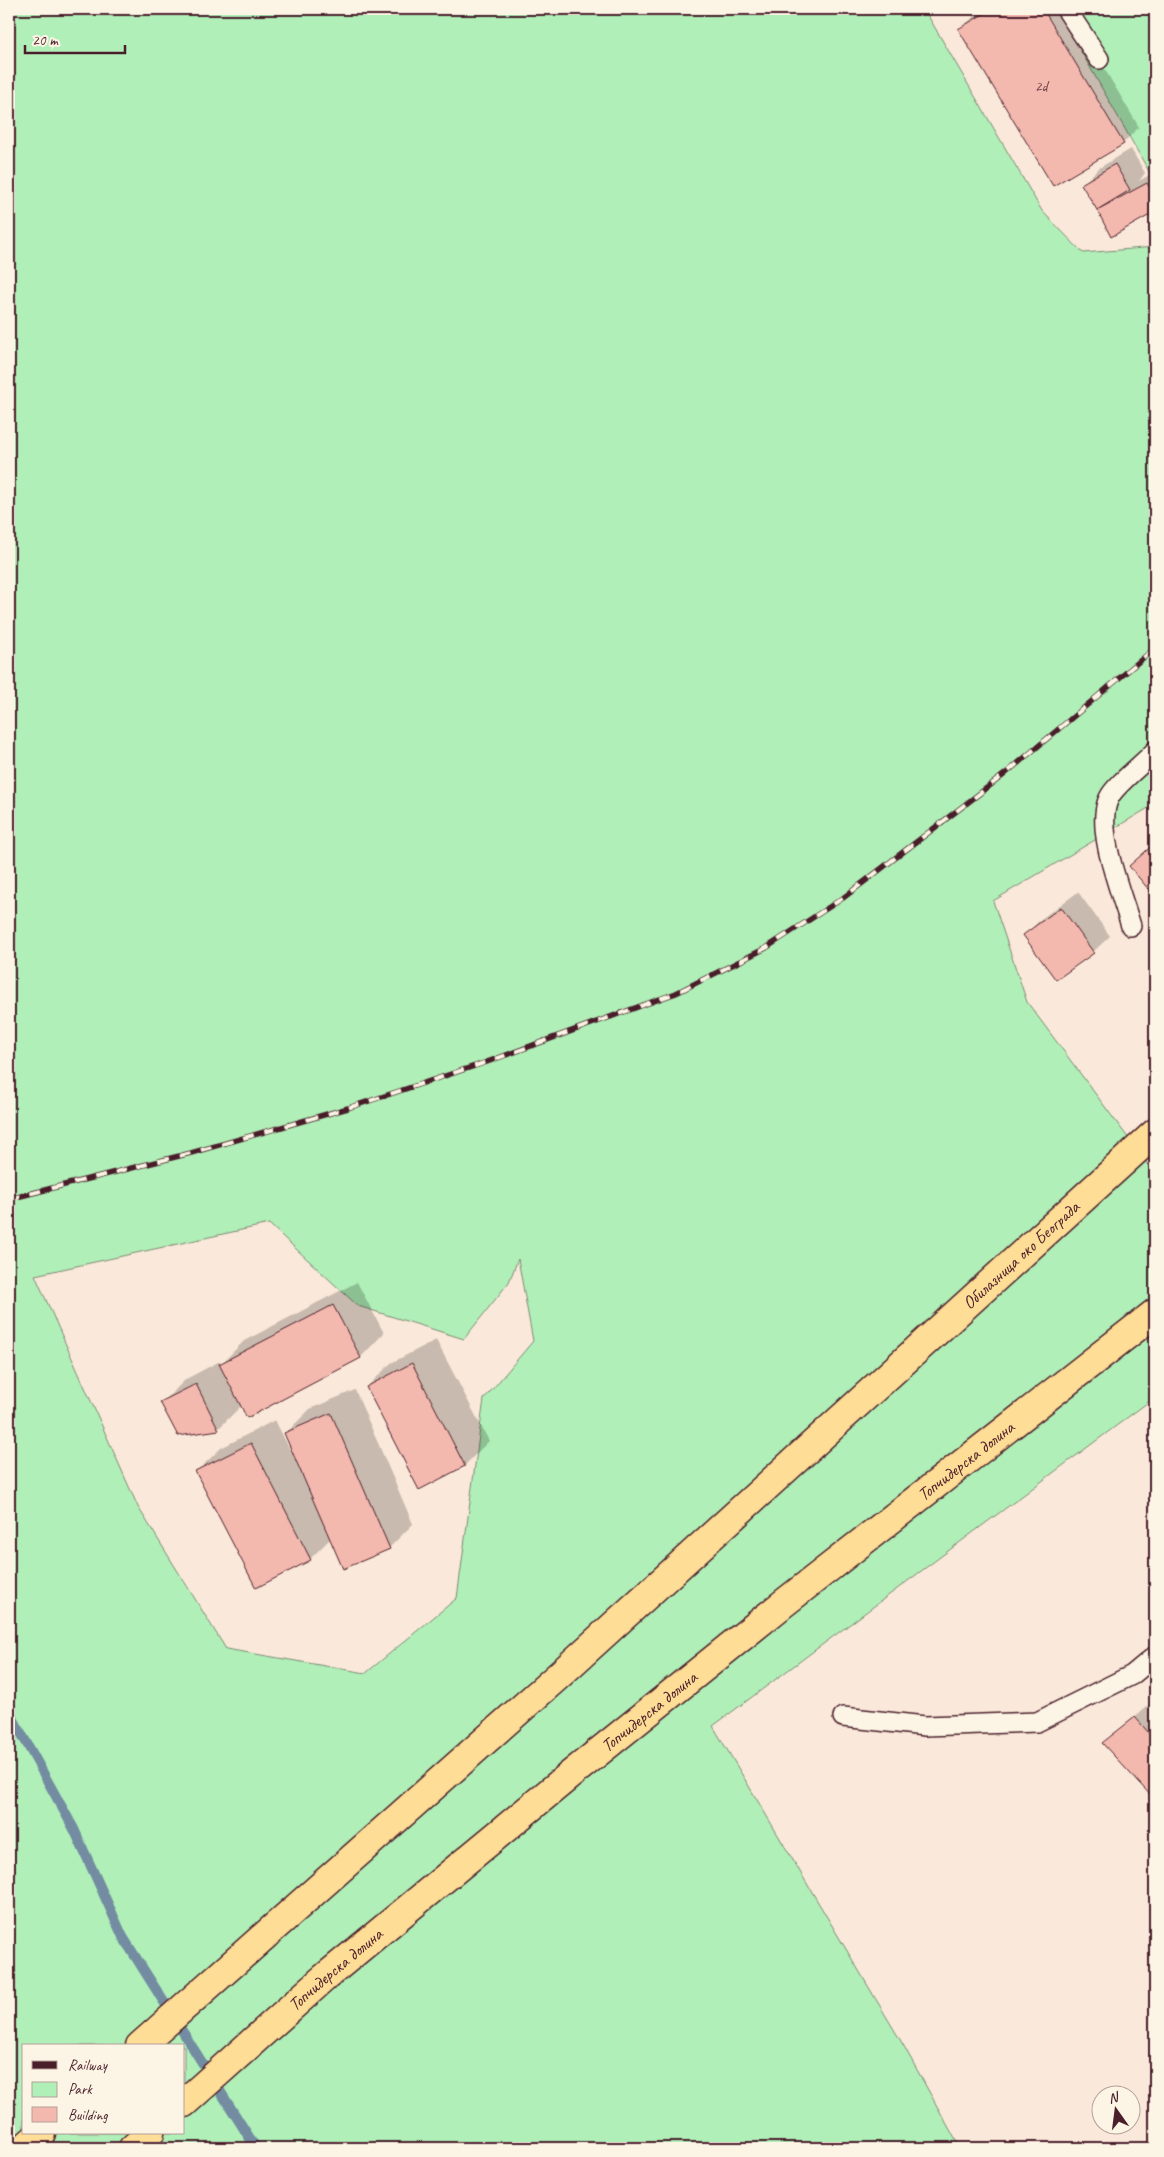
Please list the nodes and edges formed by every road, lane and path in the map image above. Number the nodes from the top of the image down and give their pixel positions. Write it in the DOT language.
graph roads {
  1 [pos="1066,9"];
  2 [pos="1099,60"];
  3 [pos="1155,751"];
  4 [pos="1131,926"];
  5 [pos="1155,1133"];
  6 [pos="1155,1313"];
  7 [pos="1155,1656"];
  8 [pos="843,1717"];
  9 [pos="142,2044"];
  10 [pos="185,2102"];
  11 [pos="40,2134"];
  12 [pos="149,2134"];
  13 [pos="24,2148"];
  14 [pos="133,2148"];
  1 -- 2 [label="lane"];
  3 -- 4 [label="lane"];
  5 -- 9 [label="highway, Обилазница око Београда"];
  6 -- 10 [label="highway, Топчидерска долина"];
  7 -- 8 [label="lane"];
  11 -- 13 [label="highway"];
  12 -- 14 [label="highway"];
}
